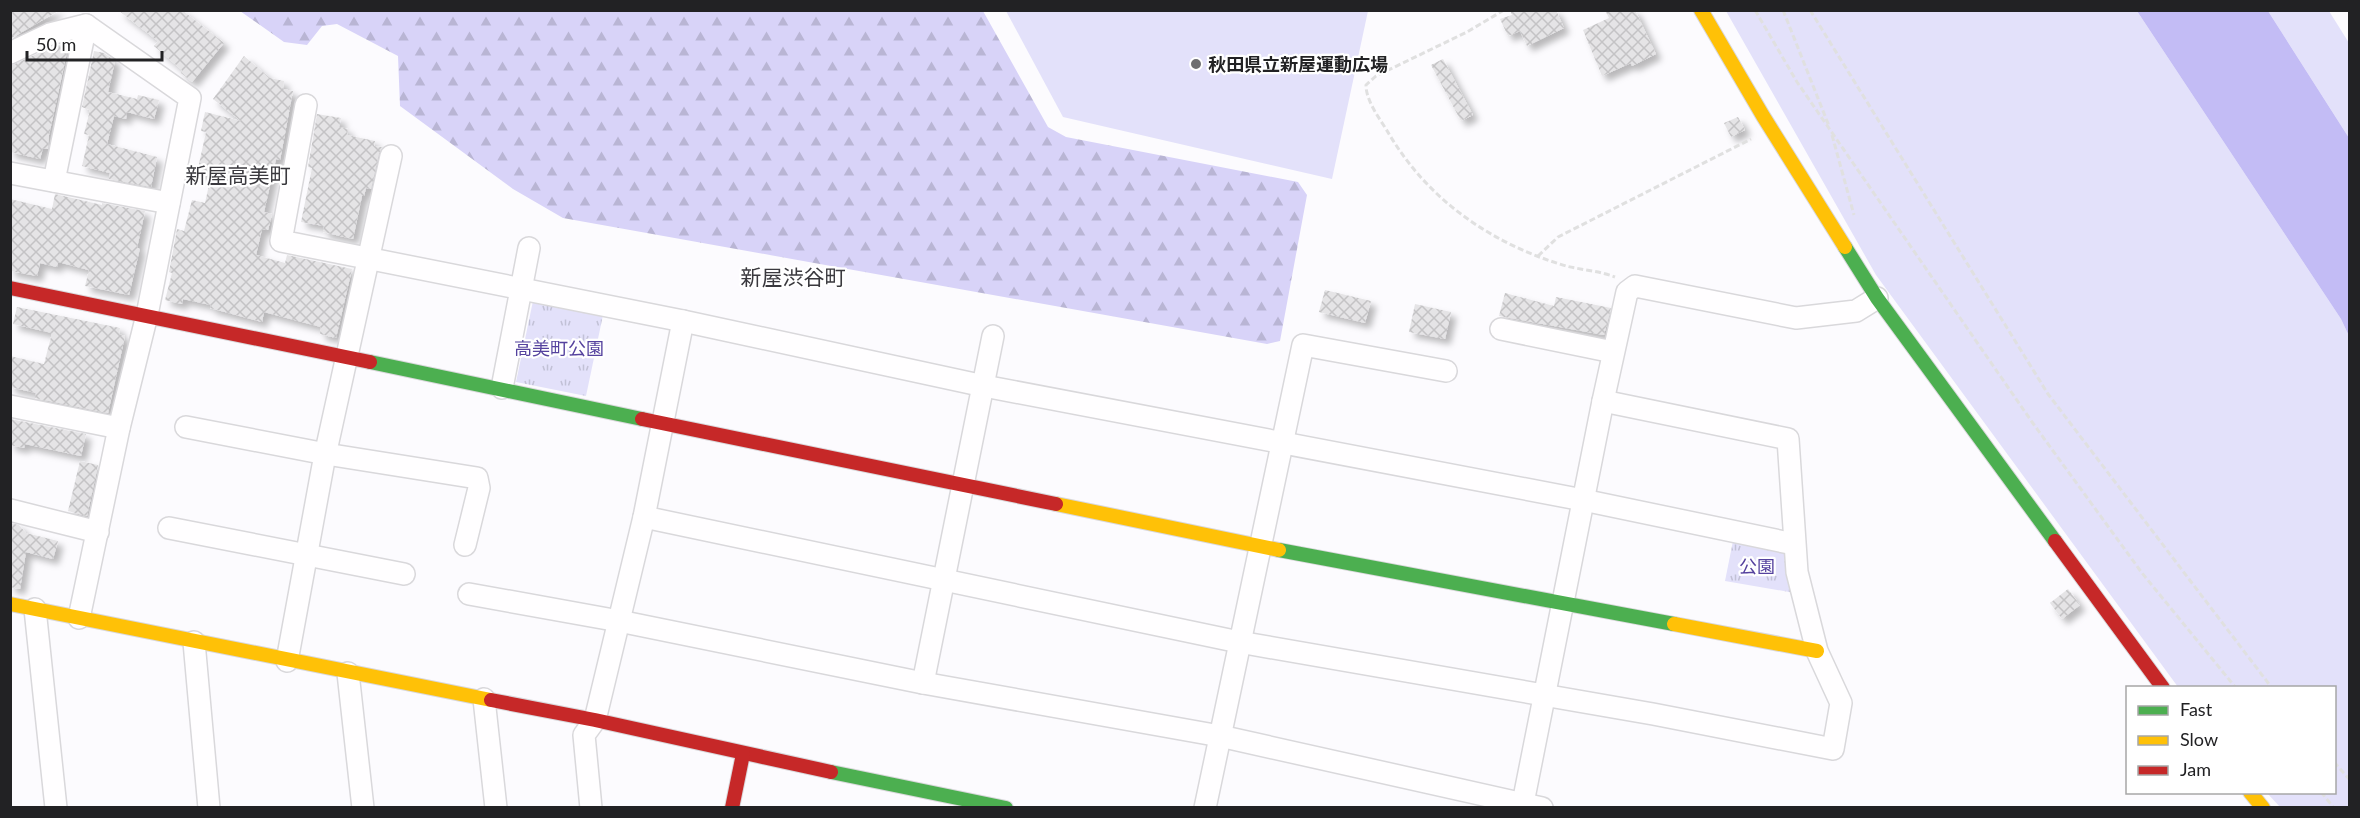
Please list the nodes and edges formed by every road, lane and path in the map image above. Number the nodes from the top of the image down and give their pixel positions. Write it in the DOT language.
graph roads {
  1 [pos="1504,10"];
  2 [pos="1701,10"];
  3 [pos="1755,10"];
  4 [pos="1783,10"];
  5 [pos="1810,10"];
  6 [pos="86,25"];
  7 [pos="10,53"];
  8 [pos="306,105"];
  9 [pos="1771,129"];
  10 [pos="1832,132"];
  11 [pos="391,156"];
  12 [pos="10,172"];
  13 [pos="54,181"];
  14 [pos="169,203"];
  15 [pos="529,248"];
  16 [pos="1538,256"];
  17 [pos="369,259"];
  18 [pos="10,288"];
  19 [pos="521,289"];
  20 [pos="1630,289"];
  21 [pos="1877,298"];
  22 [pos="147,315"];
  23 [pos="683,321"];
  24 [pos="1501,329"];
  25 [pos="993,336"];
  26 [pos="1613,352"];
  27 [pos="348,356"];
  28 [pos="1446,371"];
  29 [pos="984,386"];
  30 [pos="502,388"];
  31 [pos="1603,400"];
  32 [pos="10,406"];
  33 [pos="663,422"];
  34 [pos="186,427"];
  35 [pos="119,428"];
  36 [pos="1282,442"];
  37 [pos="326,454"];
  38 [pos="965,484"];
  39 [pos="1583,500"];
  40 [pos="10,510"];
  41 [pos="644,517"];
  42 [pos="169,528"];
  43 [pos="98,532"];
  44 [pos="1794,544"];
  45 [pos="465,545"];
  46 [pos="1259,546"];
  47 [pos="307,555"];
  48 [pos="404,574"];
  49 [pos="945,581"];
  50 [pos="469,594"];
  51 [pos="1563,603"];
  52 [pos="10,604"];
  53 [pos="35,609"];
  54 [pos="80,618"];
  55 [pos="619,621"];
  56 [pos="194,642"];
  57 [pos="1239,642"];
  58 [pos="1817,651"];
  59 [pos="287,661"];
  60 [pos="348,673"];
  61 [pos="923,683"];
  62 [pos="2162,686"];
  63 [pos="2235,686"];
  64 [pos="2271,686"];
  65 [pos="1545,694"];
  66 [pos="484,699"];
  67 [pos="595,720"];
  68 [pos="1220,736"];
  69 [pos="743,754"];
  70 [pos="2336,764"];
  71 [pos="2349,780"];
  72 [pos="2252,794"];
  73 [pos="2324,794"];
  74 [pos="1529,806"];
  75 [pos="57,807"];
  76 [pos="209,807"];
  77 [pos="363,807"];
  78 [pos="496,807"];
  79 [pos="591,807"];
  80 [pos="732,807"];
  81 [pos="1006,807"];
  82 [pos="1205,807"];
  83 [pos="2263,807"];
  84 [pos="2334,807"];
  1 -- 16 [label="path"];
  2 -- 9 [label="street"];
  3 -- 10 [label="path"];
  4 -- 10 [label="path"];
  5 -- 64 [label="path"];
  6 -- 7 [label="street"];
  6 -- 13 [label="street"];
  6 -- 14 [label="street"];
  8 -- 17 [label="street"];
  9 -- 16 [label="path"];
  9 -- 21 [label="street"];
  10 -- 63 [label="path"];
  11 -- 17 [label="street"];
  12 -- 13 [label="street"];
  13 -- 14 [label="street"];
  14 -- 22 [label="street"];
  15 -- 19 [label="street"];
  16 -- 20 [label="path"];
  17 -- 19 [label="street"];
  17 -- 27 [label="street"];
  18 -- 22 [label="street"];
  19 -- 23 [label="street"];
  19 -- 30 [label="street"];
  20 -- 21 [label="street"];
  20 -- 26 [label="street"];
  21 -- 62 [label="street"];
  22 -- 27 [label="street"];
  22 -- 35 [label="street"];
  23 -- 29 [label="street"];
  23 -- 33 [label="street"];
  24 -- 26 [label="street"];
  25 -- 29 [label="street"];
  26 -- 31 [label="street"];
  27 -- 30 [label="street"];
  27 -- 37 [label="street"];
  28 -- 36 [label="street"];
  29 -- 36 [label="street"];
  29 -- 38 [label="street"];
  30 -- 33 [label="street"];
  31 -- 39 [label="street"];
  31 -- 44 [label="street"];
  32 -- 35 [label="street"];
  33 -- 38 [label="street"];
  33 -- 41 [label="street"];
  34 -- 37 [label="street"];
  35 -- 43 [label="street"];
  36 -- 39 [label="street"];
  36 -- 46 [label="street"];
  37 -- 45 [label="street"];
  37 -- 47 [label="street"];
  38 -- 46 [label="street"];
  38 -- 49 [label="street"];
  39 -- 44 [label="street"];
  39 -- 51 [label="street"];
  40 -- 43 [label="street"];
  41 -- 49 [label="street"];
  41 -- 55 [label="street"];
  42 -- 47 [label="street"];
  43 -- 54 [label="street"];
  44 -- 58 [label="street"];
  46 -- 51 [label="street"];
  46 -- 57 [label="street"];
  47 -- 48 [label="street"];
  47 -- 59 [label="street"];
  49 -- 57 [label="street"];
  49 -- 61 [label="street"];
  50 -- 55 [label="street"];
  51 -- 58 [label="street"];
  51 -- 65 [label="street"];
  52 -- 53 [label="street"];
  53 -- 54 [label="street"];
  53 -- 75 [label="street"];
  54 -- 56 [label="street"];
  55 -- 61 [label="street"];
  55 -- 67 [label="street"];
  56 -- 59 [label="street"];
  56 -- 76 [label="street"];
  57 -- 65 [label="street"];
  57 -- 68 [label="street"];
  58 -- 65 [label="street"];
  59 -- 60 [label="street"];
  60 -- 66 [label="street"];
  60 -- 77 [label="street"];
  61 -- 68 [label="street"];
  65 -- 74 [label="street"];
  66 -- 67 [label="street"];
  66 -- 78 [label="street"];
  67 -- 69 [label="street"];
  67 -- 79 [label="street"];
  68 -- 74 [label="street"];
  68 -- 82 [label="street"];
  69 -- 80 [label="street"];
  69 -- 81 [label="street"];
  70 -- 71 [label="path"];
  72 -- 83 [label="street"];
  73 -- 84 [label="path"];
}
